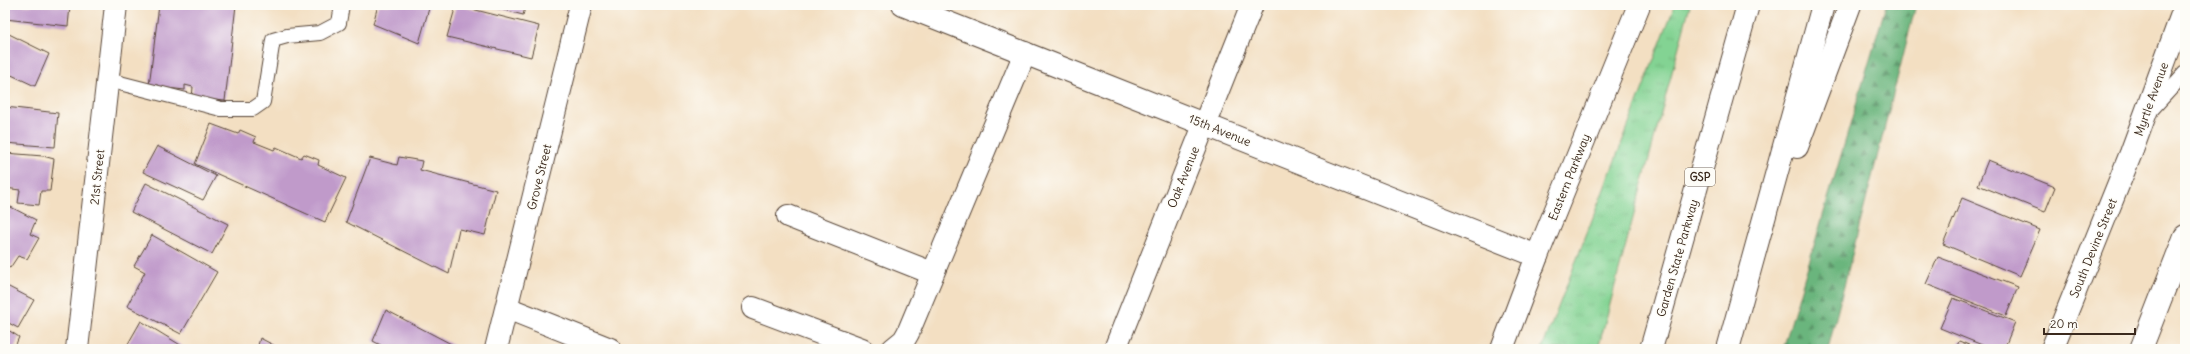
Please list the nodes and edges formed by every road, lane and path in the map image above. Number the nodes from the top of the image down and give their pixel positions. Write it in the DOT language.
graph roads {
  1 [pos="116,5"];
  2 [pos="342,5"];
  3 [pos="581,5"];
  4 [pos="903,5"];
  5 [pos="1252,5"];
  6 [pos="1639,5"];
  7 [pos="1748,5"];
  8 [pos="1823,5"];
  9 [pos="1850,5"];
  10 [pos="2185,6"];
  11 [pos="1025,53"];
  12 [pos="2185,73"];
  13 [pos="108,80"];
  14 [pos="2144,118"];
  15 [pos="1204,124"];
  16 [pos="2115,192"];
  17 [pos="788,216"];
  18 [pos="2185,236"];
  19 [pos="1537,256"];
  20 [pos="932,273"];
  21 [pos="1748,278"];
  22 [pos="507,308"];
  23 [pos="753,308"];
  24 [pos="77,349"];
  25 [pos="496,349"];
  26 [pos="610,349"];
  27 [pos="862,349"];
  28 [pos="894,349"];
  29 [pos="1115,349"];
  30 [pos="1502,349"];
  31 [pos="1652,349"];
  32 [pos="1728,349"];
  33 [pos="2052,349"];
  34 [pos="2141,349"];
  1 -- 13 [label="main road, 21st Street"];
  2 -- 13 [label="lane"];
  3 -- 22 [label="main road, Grove Street"];
  4 -- 11 [label="main road, 15th Avenue"];
  5 -- 15 [label="main road, Oak Avenue"];
  6 -- 19 [label="main road, Eastern Parkway"];
  7 -- 31 [label="main road, Garden State Parkway / GSP"];
  8 -- 21 [label="main road"];
  9 -- 21 [label="main road"];
  10 -- 14 [label="main road, Myrtle Avenue"];
  11 -- 15 [label="main road, 15th Avenue"];
  11 -- 20 [label="main road"];
  12 -- 14 [label="lane"];
  13 -- 24 [label="main road, 21st Street"];
  14 -- 16 [label="main road, Myrtle Avenue"];
  15 -- 19 [label="main road, 15th Avenue"];
  15 -- 29 [label="main road, Oak Avenue"];
  16 -- 33 [label="main road, South Devine Street"];
  17 -- 20 [label="main road"];
  18 -- 34 [label="main road"];
  19 -- 30 [label="main road, Eastern Parkway"];
  20 -- 28 [label="main road"];
  21 -- 32 [label="main road"];
  22 -- 25 [label="main road, Grove Street"];
  22 -- 26 [label="main road"];
  23 -- 27 [label="main road"];
}
